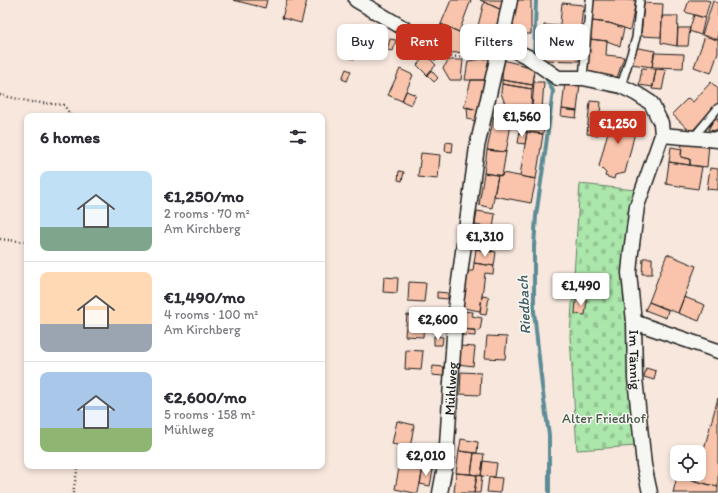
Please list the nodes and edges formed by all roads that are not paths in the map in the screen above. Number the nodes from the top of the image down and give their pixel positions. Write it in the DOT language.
graph roads {
  1 [pos="356,0"];
  2 [pos="510,0"];
  3 [pos="590,0"];
  4 [pos="640,0"];
  5 [pos="397,24"];
  6 [pos="505,24"];
  7 [pos="527,57"];
  8 [pos="498,60"];
  9 [pos="583,78"];
  10 [pos="621,86"];
  11 [pos="718,108"];
  12 [pos="662,135"];
  13 [pos="693,138"];
  14 [pos="718,140"];
  15 [pos="634,322"];
  16 [pos="718,352"];
  17 [pos="440,493"];
  18 [pos="650,493"];
  1 -- 5 [label="street"];
  2 -- 6 [label="street, Mühlweg"];
  3 -- 9 [label="lane"];
  4 -- 10 [label="lane"];
  7 -- 9 [label="street"];
  8 -- 17 [label="street, Mühlweg"];
  9 -- 10 [label="street"];
  10 -- 12 [label="street"];
  11 -- 13 [label="lane"];
  12 -- 13 [label="street"];
  12 -- 15 [label="street, Im Tännig"];
  13 -- 14 [label="street"];
  15 -- 16 [label="street"];
  15 -- 18 [label="street, Im Tännig"];
}
